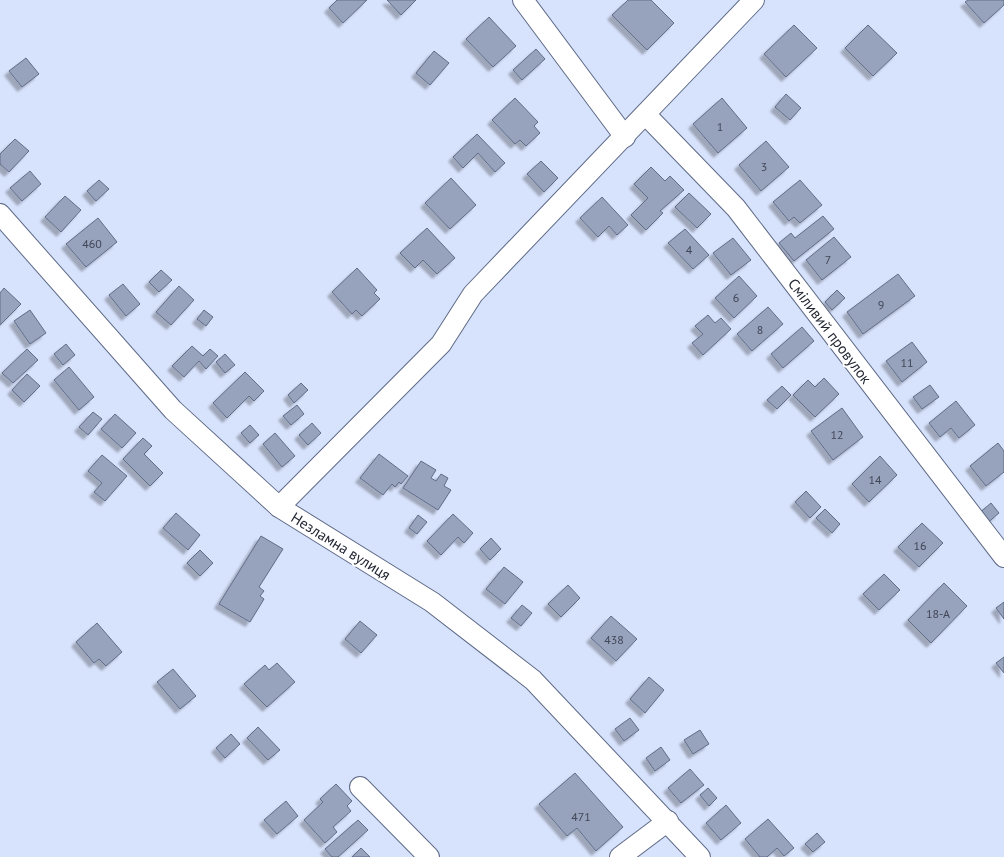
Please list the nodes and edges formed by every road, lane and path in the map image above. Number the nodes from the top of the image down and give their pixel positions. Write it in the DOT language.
graph roads {
  1 [pos="523,0"];
  2 [pos="754,0"];
  3 [pos="646,115"];
  4 [pos="625,137"];
  5 [pos="0,214"];
  6 [pos="279,507"];
  7 [pos="1004,557"];
  8 [pos="360,787"];
  9 [pos="668,821"];
  10 [pos="429,857"];
  11 [pos="620,857"];
  12 [pos="700,857"];
  1 -- 4 [label="street"];
  2 -- 3 [label="street"];
  3 -- 4 [label="street"];
  3 -- 7 [label="street, Сміливий провулок"];
  4 -- 6 [label="street"];
  5 -- 6 [label="street, Незламна вулиця"];
  6 -- 9 [label="street, Незламна вулиця"];
  8 -- 10 [label="street"];
  9 -- 11 [label="street"];
  9 -- 12 [label="street, Незламна вулиця"];
}
